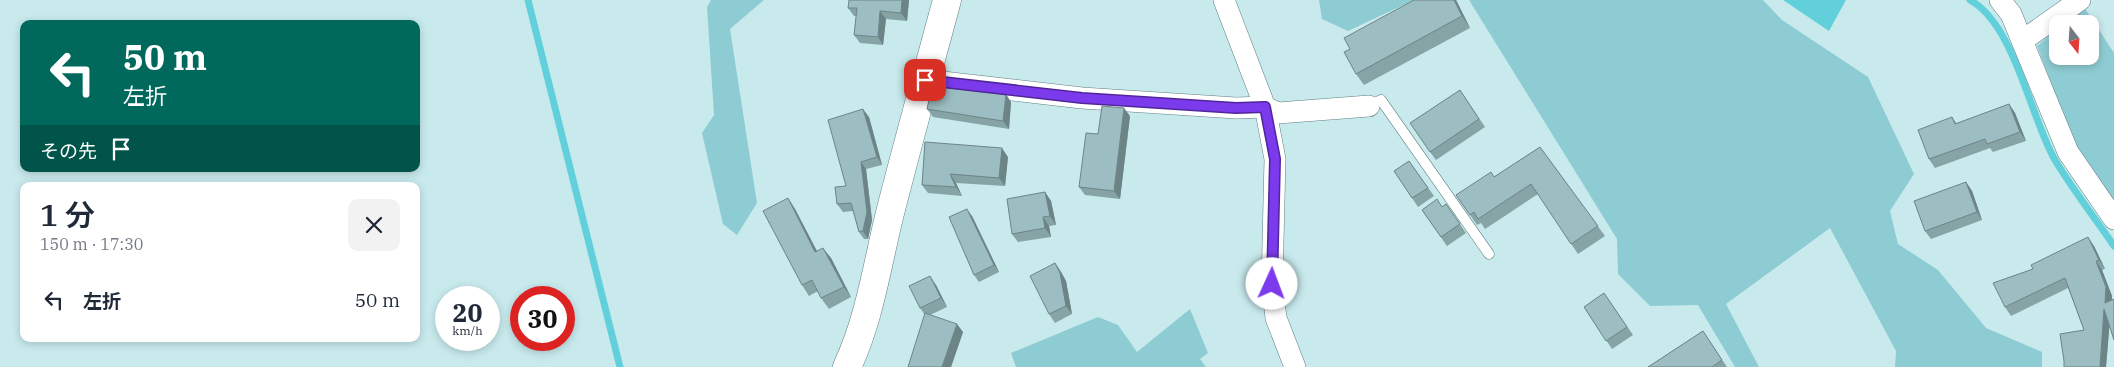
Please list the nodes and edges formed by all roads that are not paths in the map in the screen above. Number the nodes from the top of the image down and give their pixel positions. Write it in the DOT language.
graph roads {
  1 [pos="947,0"];
  2 [pos="1224,0"];
  3 [pos="2000,0"];
  4 [pos="2080,0"];
  5 [pos="2022,41"];
  6 [pos="925,80"];
  7 [pos="1369,106"];
  8 [pos="1265,107"];
  9 [pos="2114,219"];
  10 [pos="1489,254"];
  11 [pos="852,361"];
  12 [pos="1295,367"];
  1 -- 6 [label="street"];
  2 -- 8 [label="street"];
  3 -- 5 [label="street"];
  4 -- 5 [label="street"];
  5 -- 9 [label="street"];
  6 -- 8 [label="street"];
  6 -- 11 [label="street"];
  7 -- 8 [label="street"];
  7 -- 10 [label="lane"];
  8 -- 12 [label="street"];
}
